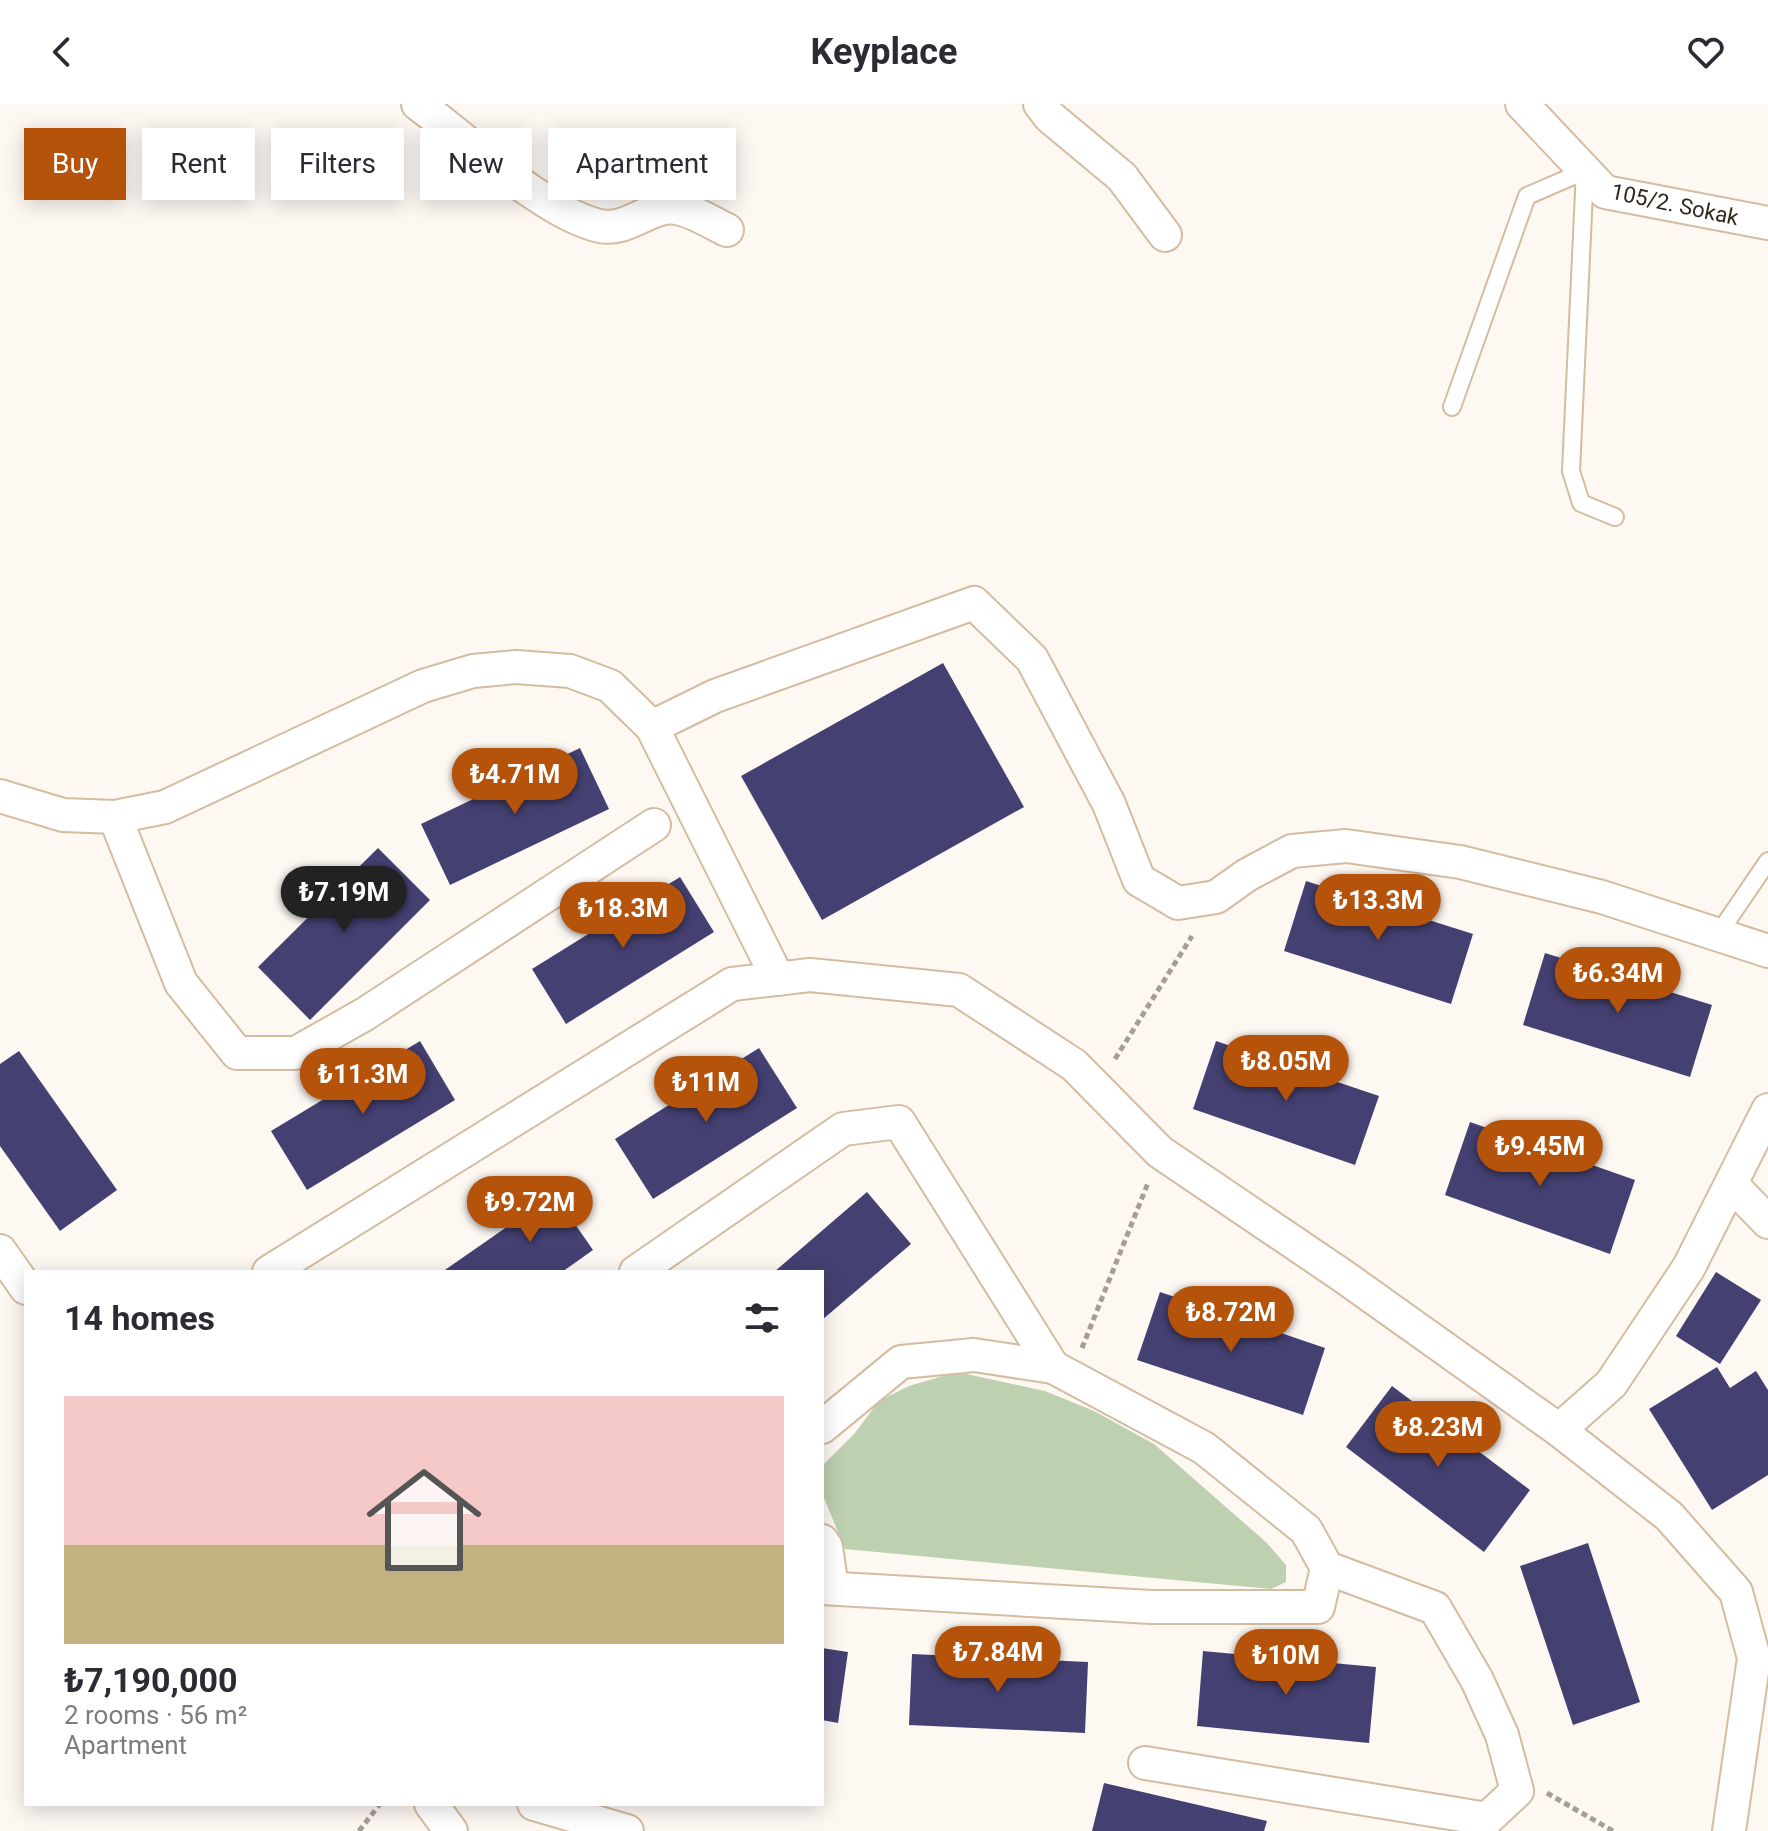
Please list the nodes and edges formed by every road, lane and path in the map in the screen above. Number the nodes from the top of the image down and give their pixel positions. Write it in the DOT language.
graph roads {
  1 [pos="418,104"];
  2 [pos="1040,104"];
  3 [pos="1522,104"];
  4 [pos="1585,171"];
  5 [pos="1768,223"];
  6 [pos="727,230"];
  7 [pos="1165,235"];
  8 [pos="1452,407"];
  9 [pos="1615,517"];
  10 [pos="652,727"];
  11 [pos="0,796"];
  12 [pos="115,817"];
  13 [pos="654,825"];
  14 [pos="1768,861"];
  15 [pos="1216,897"];
  16 [pos="1719,933"];
  17 [pos="1768,951"];
  18 [pos="778,979"];
  19 [pos="1097,1089"];
  20 [pos="1768,1110"];
  21 [pos="1160,1152"];
  22 [pos="1731,1184"];
  23 [pos="1768,1222"];
  24 [pos="0,1251"];
  25 [pos="272,1270"];
  26 [pos="639,1270"];
  27 [pos="24,1285"];
  28 [pos="1062,1372"];
  29 [pos="824,1425"];
  30 [pos="1559,1430"];
  31 [pos="824,1560"];
  32 [pos="1327,1568"];
  33 [pos="827,1588"];
  34 [pos="1768,1625"];
  35 [pos="1754,1658"];
  36 [pos="1145,1763"];
  37 [pos="1512,1772"];
  38 [pos="378,1806"];
  39 [pos="432,1806"];
  40 [pos="541,1806"];
  41 [pos="359,1831"];
  42 [pos="451,1831"];
  43 [pos="627,1831"];
  44 [pos="1613,1831"];
  45 [pos="1729,1831"];
  1 -- 6 [label="street"];
  2 -- 7 [label="street"];
  3 -- 4 [label="street, 105/2. Sokak"];
  4 -- 5 [label="street, 105/2. Sokak"];
  4 -- 8 [label="lane"];
  4 -- 9 [label="lane"];
  10 -- 12 [label="street"];
  10 -- 15 [label="street"];
  10 -- 18 [label="street"];
  11 -- 12 [label="street"];
  12 -- 13 [label="street"];
  14 -- 16 [label="lane"];
  15 -- 16 [label="street"];
  15 -- 19 [label="path"];
  16 -- 17 [label="street"];
  18 -- 19 [label="street"];
  18 -- 25 [label="street"];
  19 -- 21 [label="street"];
  20 -- 22 [label="street"];
  21 -- 28 [label="path"];
  21 -- 30 [label="street"];
  22 -- 23 [label="street"];
  22 -- 30 [label="street"];
  24 -- 27 [label="street"];
  26 -- 28 [label="street"];
  28 -- 29 [label="street"];
  28 -- 32 [label="street"];
  30 -- 35 [label="street"];
  31 -- 33 [label="street"];
  32 -- 33 [label="street"];
  32 -- 37 [label="street"];
  34 -- 35 [label="street"];
  35 -- 45 [label="street"];
  36 -- 37 [label="street"];
  37 -- 44 [label="path"];
  38 -- 41 [label="path"];
  39 -- 42 [label="street"];
  40 -- 43 [label="street"];
}
